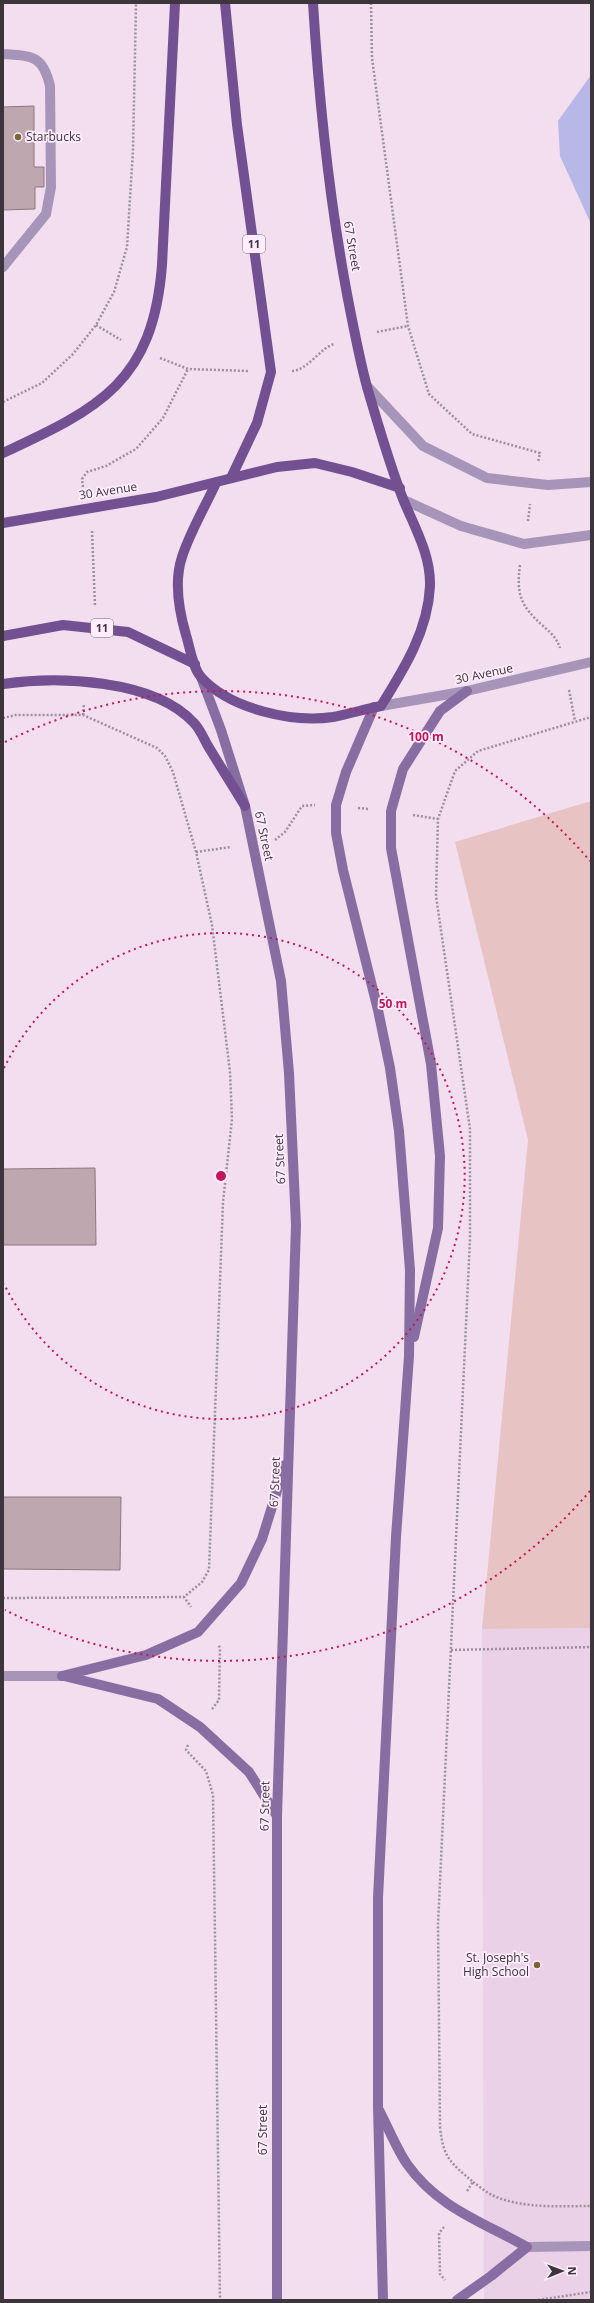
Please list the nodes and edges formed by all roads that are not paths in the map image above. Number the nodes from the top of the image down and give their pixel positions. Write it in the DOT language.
graph roads {
  1 [pos="175,3"];
  2 [pos="225,3"];
  3 [pos="313,3"];
  4 [pos="3,54"];
  5 [pos="3,267"];
  6 [pos="367,386"];
  7 [pos="3,453"];
  8 [pos="231,478"];
  9 [pos="591,482"];
  10 [pos="216,483"];
  11 [pos="400,488"];
  12 [pos="404,500"];
  13 [pos="3,523"];
  14 [pos="591,535"];
  15 [pos="3,636"];
  16 [pos="591,662"];
  17 [pos="195,664"];
  18 [pos="201,677"];
  19 [pos="3,684"];
  20 [pos="467,691"];
  21 [pos="377,707"];
  22 [pos="245,806"];
  23 [pos="409,1356"];
  24 [pos="289,1454"];
  25 [pos="3,1676"];
  26 [pos="62,1676"];
  27 [pos="277,1816"];
  28 [pos="378,2107"];
  29 [pos="275,2214"];
  30 [pos="591,2246"];
  31 [pos="528,2247"];
  32 [pos="277,2300"];
  33 [pos="283,2300"];
  34 [pos="383,2300"];
  35 [pos="457,2300"];
  1 -- 7 [label="main road"];
  2 -- 8 [label="main road, 11"];
  3 -- 6 [label="main road, 67 Street"];
  4 -- 5 [label="street"];
  6 -- 9 [label="street"];
  6 -- 11 [label="main road, 67 Street"];
  8 -- 10 [label="main road, 30 Avenue"];
  8 -- 11 [label="main road, 30 Avenue"];
  10 -- 13 [label="main road, 30 Avenue"];
  10 -- 17 [label="main road"];
  11 -- 12 [label="main road, 67 Street"];
  12 -- 14 [label="street"];
  12 -- 21 [label="main road, 67 Street"];
  15 -- 17 [label="main road, 11"];
  16 -- 20 [label="street, 30 Avenue"];
  17 -- 18 [label="main road"];
  18 -- 21 [label="main road"];
  18 -- 22 [label="main road, 67 Street"];
  19 -- 22 [label="main road"];
  20 -- 21 [label="street, 30 Avenue"];
  20 -- 23 [label="main road"];
  21 -- 23 [label="main road"];
  22 -- 24 [label="main road, 67 Street"];
  23 -- 28 [label="main road"];
  24 -- 26 [label="main road"];
  24 -- 27 [label="main road, 67 Street"];
  25 -- 26 [label="street"];
  26 -- 27 [label="main road"];
  27 -- 29 [label="main road, 67 Street"];
  28 -- 31 [label="main road"];
  28 -- 34 [label="main road"];
  29 -- 32 [label="main road, 67 Street"];
  29 -- 33 [label="main road"];
  30 -- 31 [label="street"];
  31 -- 35 [label="main road"];
}
